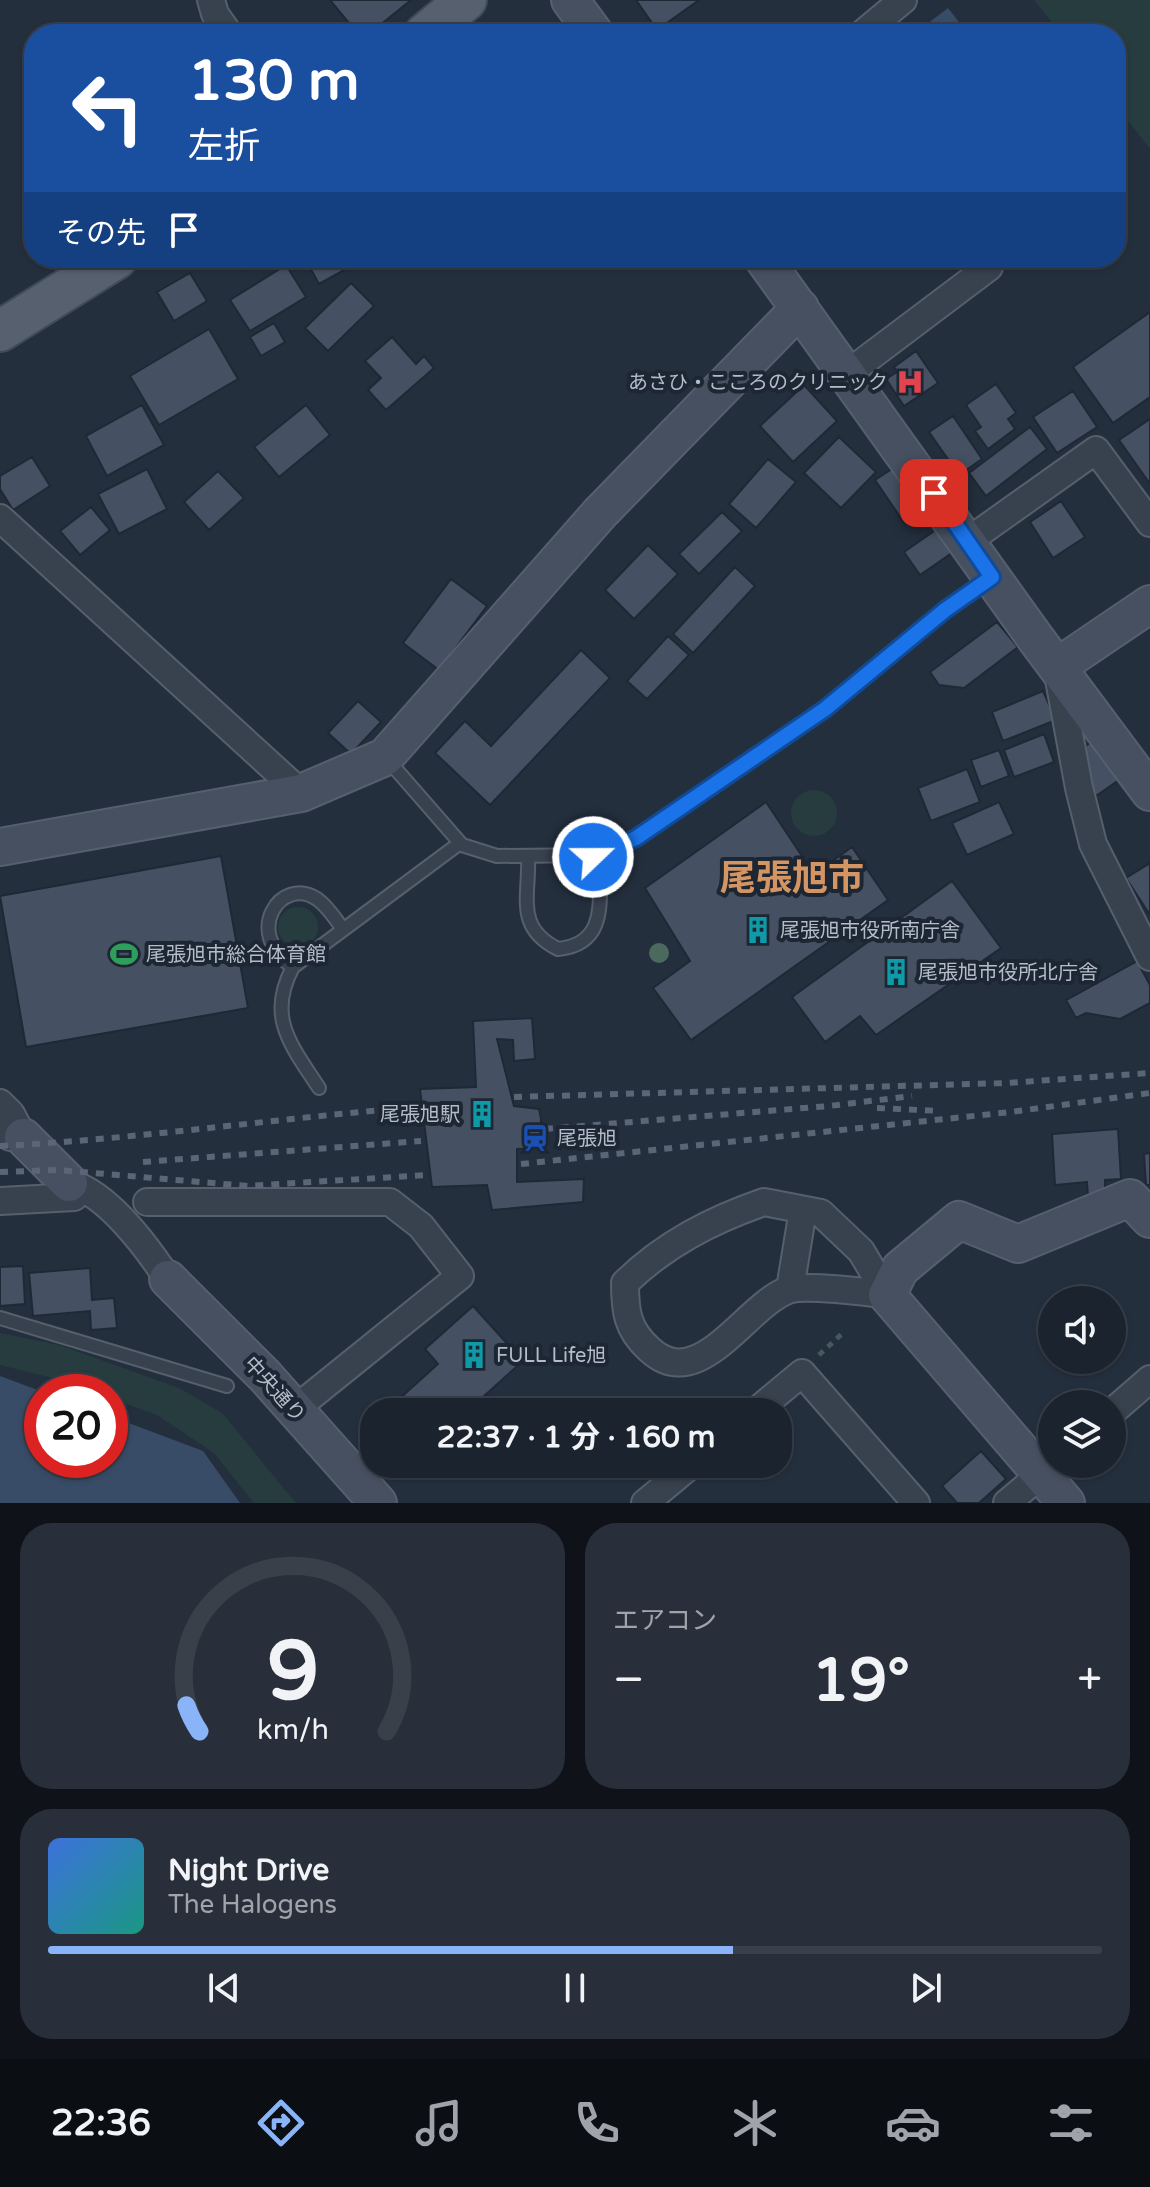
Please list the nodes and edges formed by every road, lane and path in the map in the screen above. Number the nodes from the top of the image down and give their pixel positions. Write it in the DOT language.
graph roads {
  1 [pos="211,0"];
  2 [pos="466,0"];
  3 [pos="570,0"];
  4 [pos="903,0"];
  5 [pos="222,24"];
  6 [pos="437,24"];
  7 [pos="588,24"];
  8 [pos="874,24"];
  9 [pos="101,268"];
  10 [pos="770,268"];
  11 [pos="988,268"];
  12 [pos="800,308"];
  13 [pos="0,331"];
  14 [pos="847,374"];
  15 [pos="0,518"];
  16 [pos="1150,523"];
  17 [pos="968,541"];
  18 [pos="992,577"];
  19 [pos="1150,604"];
  20 [pos="1057,667"];
  21 [pos="385,757"];
  22 [pos="1150,792"];
  23 [pos="301,793"];
  24 [pos="460,843"];
  25 [pos="0,847"];
  26 [pos="600,855"];
  27 [pos="528,856"];
  28 [pos="342,928"];
  29 [pos="1150,957"];
  30 [pos="293,967"];
  31 [pos="319,1088"];
  32 [pos="0,1103"];
  33 [pos="12,1134"];
  34 [pos="72,1190"];
  35 [pos="0,1201"];
  36 [pos="147,1202"];
  37 [pos="803,1210"];
  38 [pos="1150,1219"];
  39 [pos="168,1279"];
  40 [pos="790,1289"];
  41 [pos="887,1295"];
  42 [pos="0,1318"];
  43 [pos="845,1331"];
  44 [pos="802,1373"];
  45 [pos="1150,1379"];
  46 [pos="227,1386"];
  47 [pos="772,1398"];
  48 [pos="1126,1400"];
  49 [pos="294,1410"];
  50 [pos="1038,1459"];
  51 [pos="1038,1477"];
  52 [pos="675,1478"];
  53 [pos="1052,1478"];
  54 [pos="378,1503"];
  55 [pos="645,1503"];
  56 [pos="916,1503"];
  57 [pos="1007,1503"];
  58 [pos="1066,1503"];
  1 -- 5 [label="street"];
  2 -- 6 [label="main road"];
  3 -- 7 [label="street"];
  4 -- 8 [label="street"];
  9 -- 13 [label="main road"];
  10 -- 12 [label="street"];
  11 -- 14 [label="street"];
  12 -- 14 [label="street"];
  12 -- 21 [label="street"];
  14 -- 17 [label="street"];
  15 -- 23 [label="street"];
  16 -- 17 [label="street"];
  17 -- 18 [label="street"];
  18 -- 20 [label="street"];
  18 -- 26 [label="lane"];
  19 -- 20 [label="street"];
  20 -- 22 [label="street"];
  20 -- 29 [label="street"];
  21 -- 23 [label="street"];
  21 -- 24 [label="lane"];
  23 -- 25 [label="street"];
  24 -- 27 [label="lane"];
  24 -- 28 [label="lane"];
  26 -- 27 [label="lane"];
  26 -- 27 [label="lane"];
  28 -- 30 [label="lane"];
  28 -- 30 [label="lane"];
  30 -- 31 [label="lane"];
  32 -- 33 [label="street, 中央通り"];
  33 -- 34 [label="street, 中央通り"];
  34 -- 35 [label="street"];
  34 -- 39 [label="street, 中央通り"];
  36 -- 49 [label="street"];
  37 -- 40 [label="street"];
  37 -- 40 [label="street"];
  37 -- 41 [label="street"];
  38 -- 41 [label="street"];
  39 -- 49 [label="street, 中央通り"];
  40 -- 41 [label="street"];
  41 -- 50 [label="street"];
  42 -- 46 [label="lane"];
  43 -- 44 [label="path"];
  44 -- 47 [label="street"];
  44 -- 56 [label="street"];
  45 -- 48 [label="street"];
  49 -- 54 [label="street, 中央通り"];
  51 -- 57 [label="street"];
  52 -- 55 [label="street"];
  53 -- 58 [label="street"];
}
